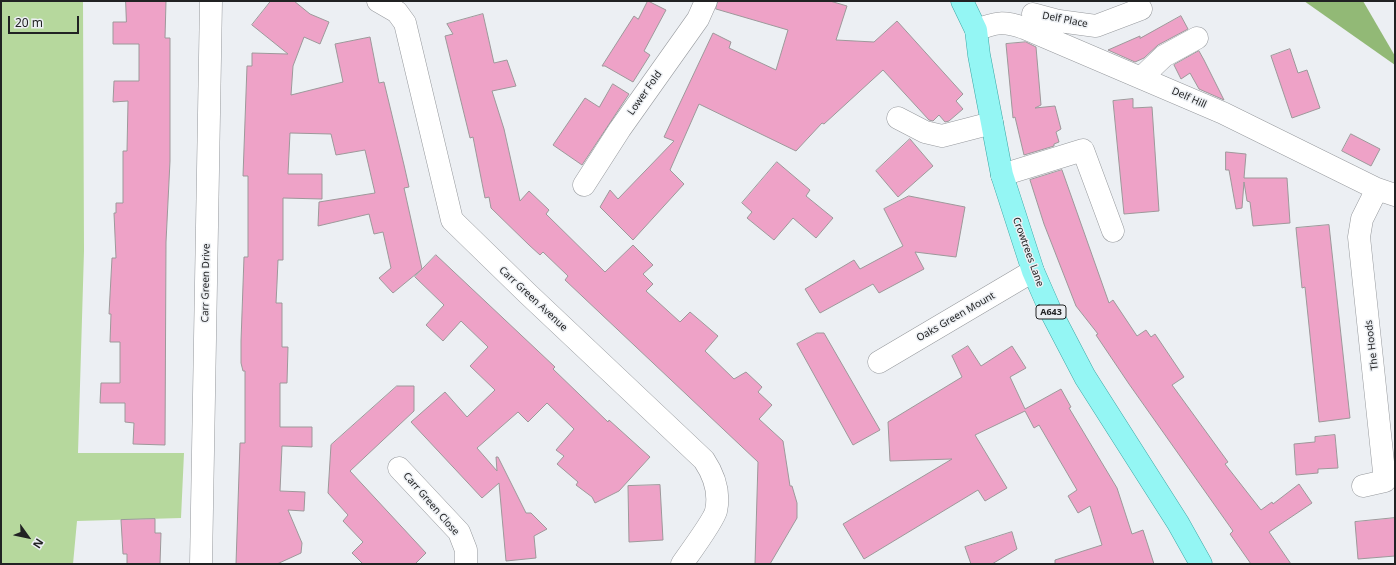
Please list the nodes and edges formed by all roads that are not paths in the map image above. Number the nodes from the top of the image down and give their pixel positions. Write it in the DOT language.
graph roads {
  1 [pos="211,1"];
  2 [pos="378,1"];
  3 [pos="706,1"];
  4 [pos="962,1"];
  5 [pos="1141,9"];
  6 [pos="1033,14"];
  7 [pos="976,30"];
  8 [pos="1197,38"];
  9 [pos="1142,77"];
  10 [pos="898,118"];
  11 [pos="992,123"];
  12 [pos="1002,175"];
  13 [pos="584,185"];
  14 [pos="1386,192"];
  15 [pos="1113,231"];
  16 [pos="1033,272"];
  17 [pos="879,362"];
  18 [pos="400,468"];
  19 [pos="1363,486"];
  20 [pos="201,564"];
  21 [pos="466,564"];
  22 [pos="682,564"];
  23 [pos="1201,564"];
  1 -- 20 [label="street, Carr Green Drive"];
  2 -- 22 [label="street, Carr Green Avenue"];
  3 -- 13 [label="street, Lower Fold"];
  4 -- 7 [label="main road, Crowtrees Lane / A643"];
  5 -- 6 [label="street, Delf Place"];
  6 -- 7 [label="street, Delf Hill"];
  6 -- 9 [label="street, Delf Hill"];
  7 -- 11 [label="main road, Crowtrees Lane / A643"];
  8 -- 9 [label="street"];
  9 -- 14 [label="street, Delf Hill"];
  10 -- 11 [label="street"];
  11 -- 12 [label="main road, Crowtrees Lane / A643"];
  12 -- 15 [label="street"];
  12 -- 16 [label="main road, Crowtrees Lane / A643"];
  14 -- 19 [label="street, The Hoods"];
  16 -- 17 [label="street, Oaks Green Mount"];
  16 -- 23 [label="main road, Crowtrees Lane / A643"];
  18 -- 21 [label="street, Carr Green Close"];
}
